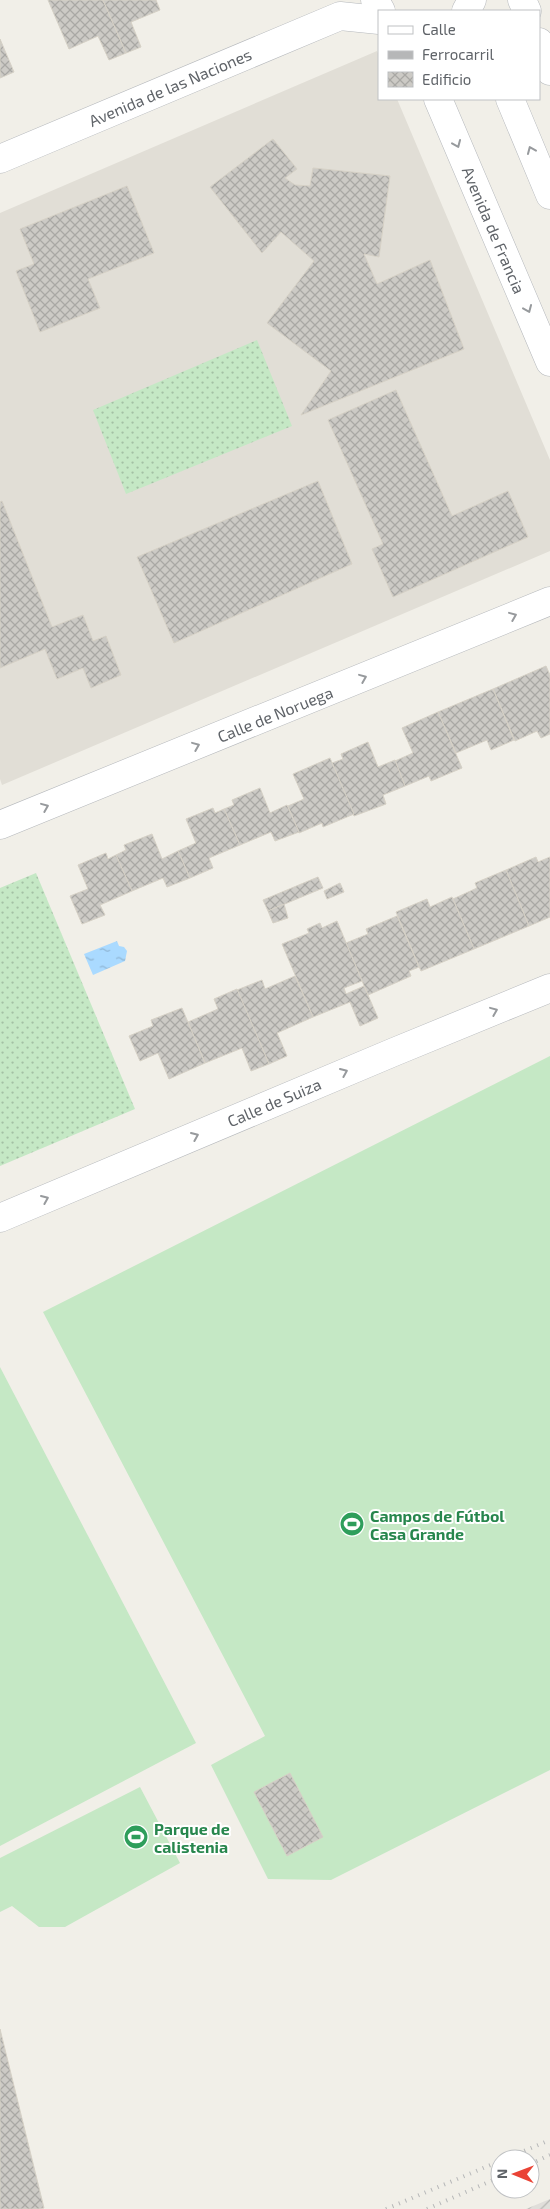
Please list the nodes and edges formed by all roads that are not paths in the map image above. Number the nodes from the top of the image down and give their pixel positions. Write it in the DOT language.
graph roads {
  1 [pos="347,8"];
  2 [pos="378,20"];
  3 [pos="540,45"];
  4 [pos="550,71"];
  5 [pos="438,100"];
  6 [pos="510,100"];
  7 [pos="0,159"];
  8 [pos="550,195"];
  9 [pos="550,362"];
  10 [pos="550,601"];
  11 [pos="0,825"];
  12 [pos="550,988"];
  13 [pos="0,1218"];
  1 -- 2 [label="street, Avenida de las Naciones"];
  1 -- 7 [label="street, Avenida de las Naciones"];
  3 -- 4 [label="street"];
  5 -- 9 [label="street, Avenida de Francia, one-way"];
  8 -- 6 [label="street, one-way"];
  11 -- 10 [label="street, Calle de Noruega, one-way"];
  13 -- 12 [label="street, Calle de Suiza, one-way"];
}
